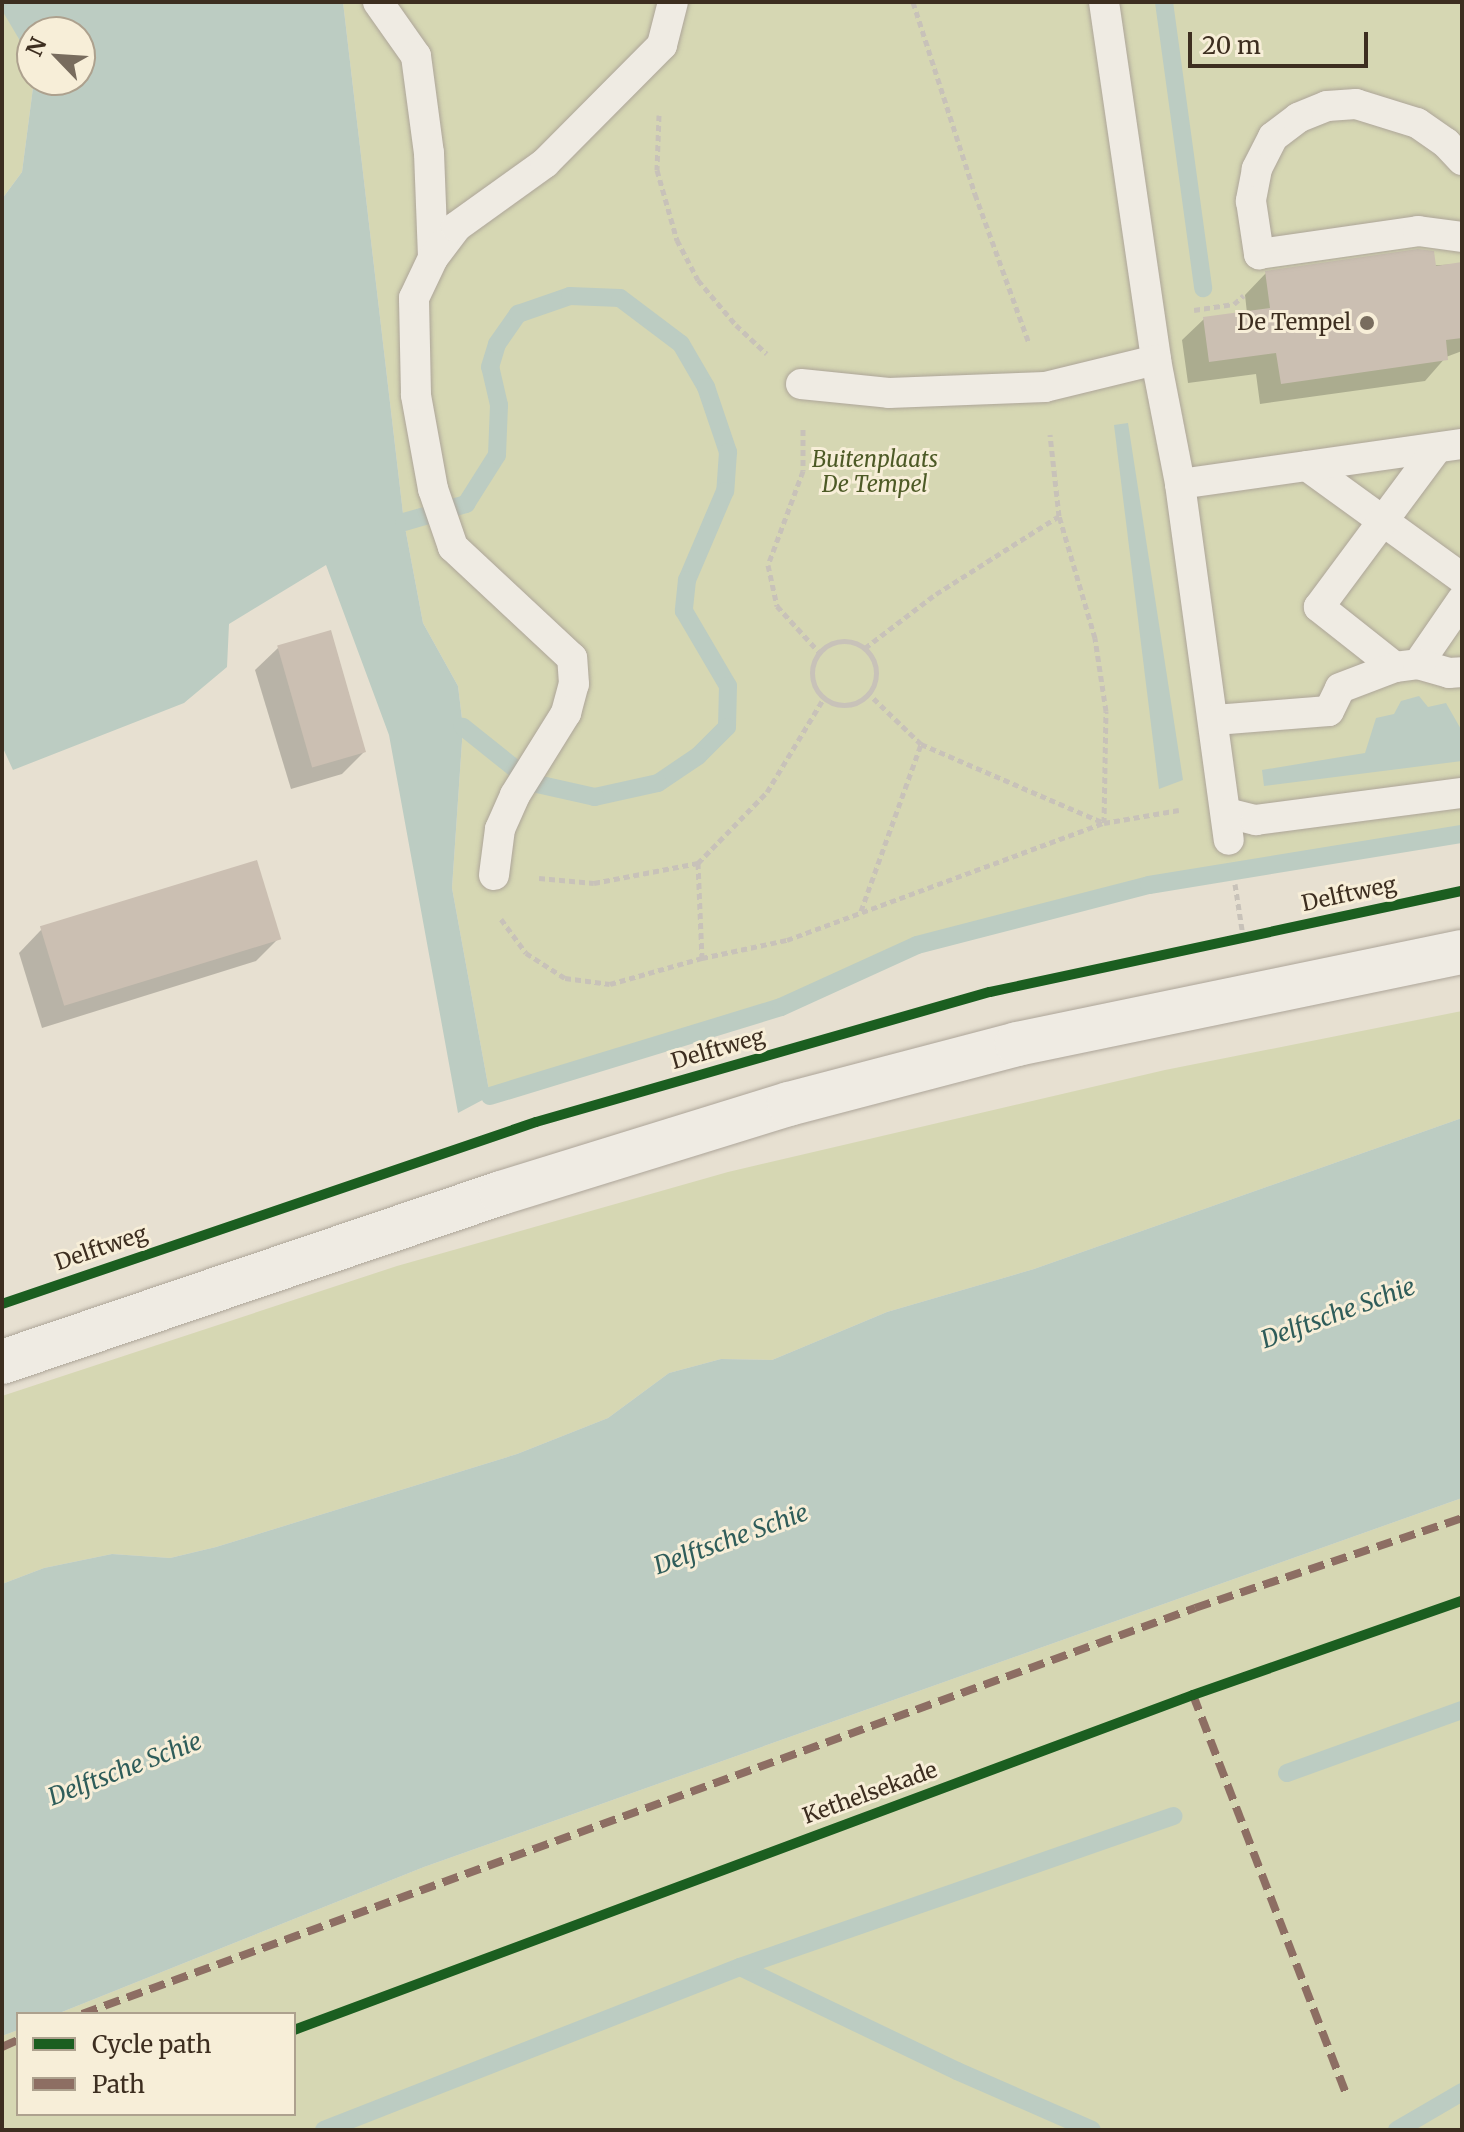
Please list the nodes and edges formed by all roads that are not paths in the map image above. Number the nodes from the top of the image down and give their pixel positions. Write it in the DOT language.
graph roads {
  1 [pos="378,2"];
  2 [pos="673,2"];
  3 [pos="1104,2"];
  4 [pos="1462,160"];
  5 [pos="1462,237"];
  6 [pos="433,258"];
  7 [pos="1156,360"];
  8 [pos="801,384"];
  9 [pos="1450,446"];
  10 [pos="1307,466"];
  11 [pos="1180,484"];
  12 [pos="1385,520"];
  13 [pos="1462,578"];
  14 [pos="1462,600"];
  15 [pos="1407,666"];
  16 [pos="1462,672"];
  17 [pos="1215,720"];
  18 [pos="1462,793"];
  19 [pos="494,875"];
  20 [pos="1462,952"];
  21 [pos="2,1362"];
  1 -- 6 [label="lane"];
  2 -- 6 [label="lane"];
  3 -- 7 [label="lane"];
  4 -- 5 [label="lane"];
  6 -- 19 [label="lane"];
  7 -- 8 [label="lane"];
  7 -- 11 [label="lane"];
  9 -- 10 [label="lane"];
  9 -- 12 [label="lane"];
  10 -- 11 [label="lane"];
  10 -- 12 [label="lane"];
  11 -- 17 [label="lane"];
  12 -- 13 [label="lane"];
  12 -- 15 [label="lane"];
  14 -- 15 [label="lane"];
  15 -- 16 [label="lane"];
  15 -- 17 [label="lane"];
  17 -- 18 [label="lane"];
  20 -- 21 [label="street"];
}
